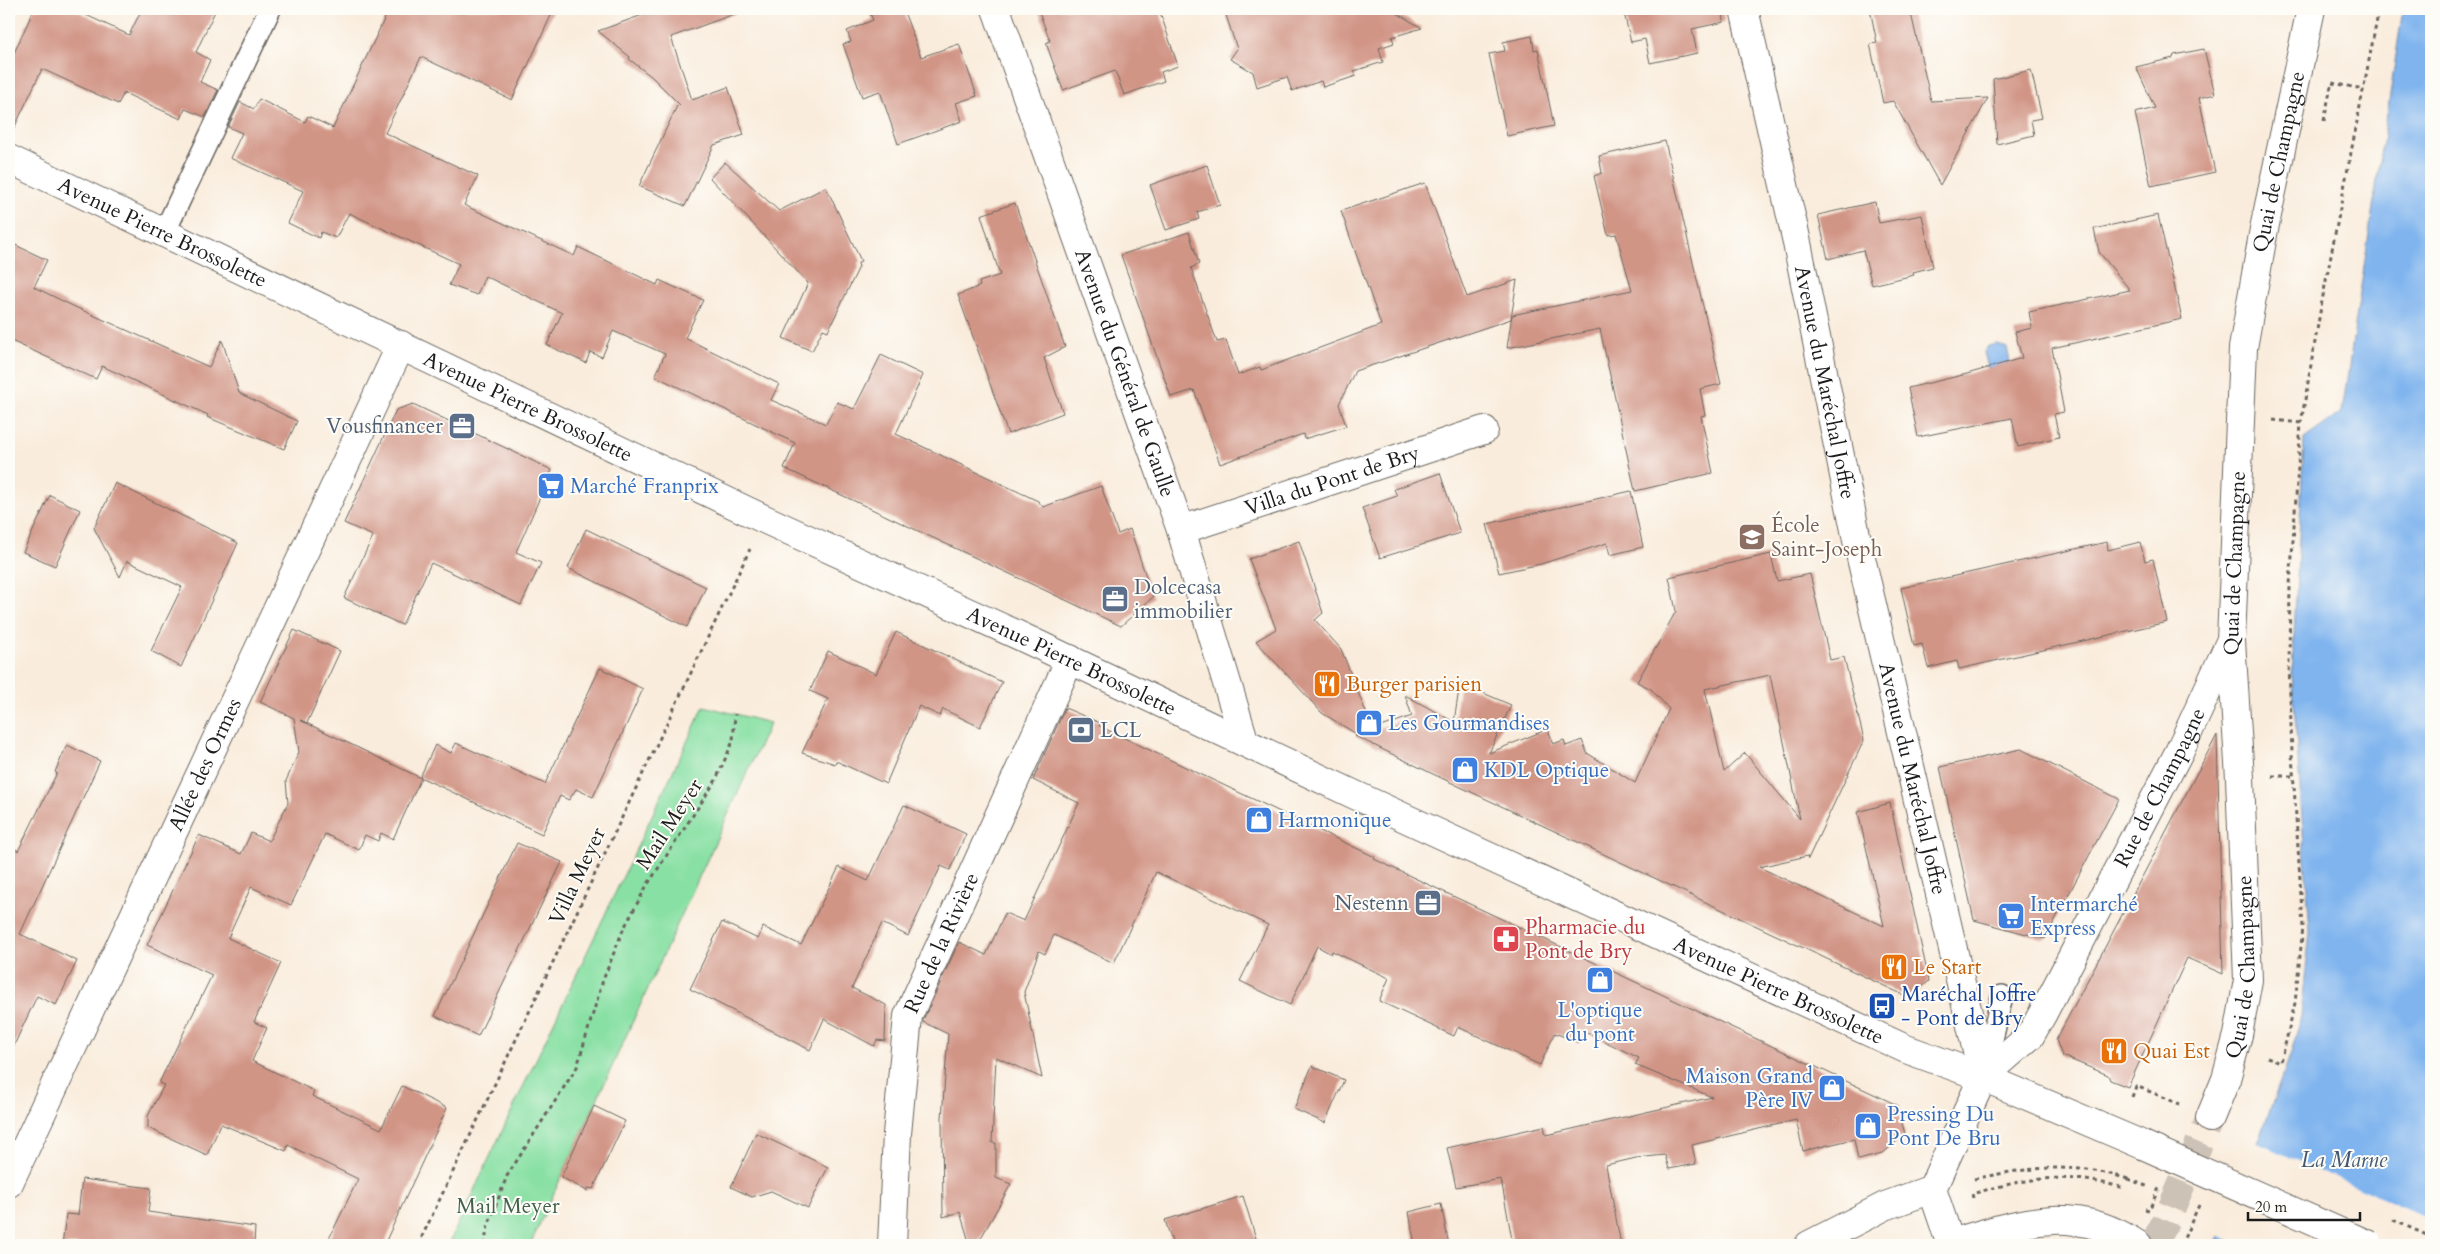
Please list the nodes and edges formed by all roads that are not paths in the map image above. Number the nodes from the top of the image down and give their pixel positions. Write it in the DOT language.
graph roads {
  1 [pos="270,9"];
  2 [pos="996,9"];
  3 [pos="1744,9"];
  4 [pos="2311,9"];
  5 [pos="9,159"];
  6 [pos="164,233"];
  7 [pos="401,345"];
  8 [pos="1484,430"];
  9 [pos="1181,530"];
  10 [pos="2231,640"];
  11 [pos="1070,660"];
  12 [pos="1244,740"];
  13 [pos="2002,996"];
  14 [pos="1983,1077"];
  15 [pos="2210,1118"];
  16 [pos="9,1183"];
  17 [pos="1932,1189"];
  18 [pos="1951,1244"];
  19 [pos="892,1245"];
  20 [pos="1809,1245"];
  21 [pos="2138,1245"];
  22 [pos="2369,1245"];
  1 -- 6 [label="lane"];
  2 -- 9 [label="street, Avenue du Général de Gaulle"];
  3 -- 14 [label="street, Avenue du Maréchal Joffre"];
  4 -- 10 [label="street, Quai de Champagne"];
  5 -- 6 [label="street, Avenue Pierre Brossolette"];
  6 -- 7 [label="street, Avenue Pierre Brossolette"];
  7 -- 11 [label="street, Avenue Pierre Brossolette"];
  7 -- 16 [label="street, Allée des Ormes"];
  8 -- 9 [label="street, Villa du Pont de Bry"];
  9 -- 12 [label="street, Avenue du Général de Gaulle"];
  10 -- 14 [label="street, Rue de Champagne"];
  10 -- 15 [label="street, Quai de Champagne"];
  11 -- 12 [label="street, Avenue Pierre Brossolette"];
  11 -- 19 [label="street, Rue de la Rivière"];
  12 -- 14 [label="street, Avenue Pierre Brossolette"];
  13 -- 14 [label="lane"];
  14 -- 17 [label="street"];
  14 -- 22 [label="street, Avenue Pierre Brossolette, bridge"];
  17 -- 18 [label="street"];
  17 -- 20 [label="street"];
  18 -- 21 [label="street"];
}
